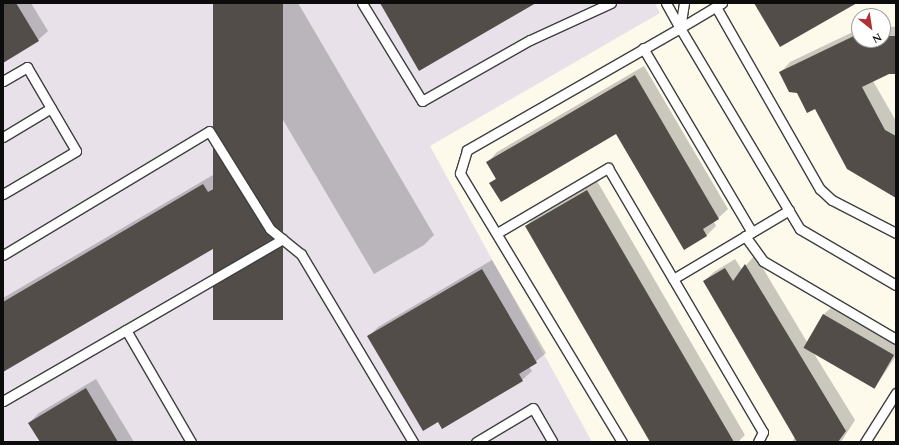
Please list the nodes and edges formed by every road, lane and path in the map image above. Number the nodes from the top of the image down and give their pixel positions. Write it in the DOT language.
graph roads {
  1 [pos="362,3"];
  2 [pos="611,3"];
  3 [pos="666,3"];
  4 [pos="684,3"];
  5 [pos="719,5"];
  6 [pos="680,28"];
  7 [pos="644,48"];
  8 [pos="3,81"];
  9 [pos="52,108"];
  10 [pos="3,137"];
  11 [pos="3,194"];
  12 [pos="788,210"];
  13 [pos="497,233"];
  14 [pos="896,233"];
  15 [pos="748,234"];
  16 [pos="283,239"];
  17 [pos="5,250"];
  18 [pos="673,279"];
  19 [pos="896,285"];
  20 [pos="126,330"];
  21 [pos="896,339"];
  22 [pos="896,392"];
  23 [pos="3,401"];
  24 [pos="191,442"];
  25 [pos="413,442"];
  26 [pos="476,442"];
  27 [pos="553,442"];
  28 [pos="622,442"];
  29 [pos="758,442"];
  30 [pos="865,442"];
  1 -- 2 [label="lane"];
  3 -- 6 [label="lane"];
  4 -- 6 [label="lane"];
  5 -- 6 [label="lane"];
  5 -- 14 [label="lane"];
  6 -- 7 [label="lane"];
  6 -- 12 [label="lane"];
  7 -- 13 [label="lane"];
  7 -- 15 [label="lane"];
  8 -- 9 [label="lane"];
  9 -- 10 [label="lane"];
  9 -- 11 [label="lane"];
  12 -- 15 [label="lane"];
  12 -- 19 [label="lane"];
  13 -- 18 [label="lane"];
  13 -- 28 [label="lane"];
  15 -- 18 [label="lane"];
  15 -- 21 [label="lane"];
  16 -- 17 [label="lane"];
  16 -- 20 [label="lane"];
  16 -- 25 [label="lane"];
  18 -- 29 [label="lane"];
  20 -- 23 [label="lane"];
  20 -- 24 [label="lane"];
  22 -- 30 [label="lane"];
  26 -- 27 [label="lane"];
}
